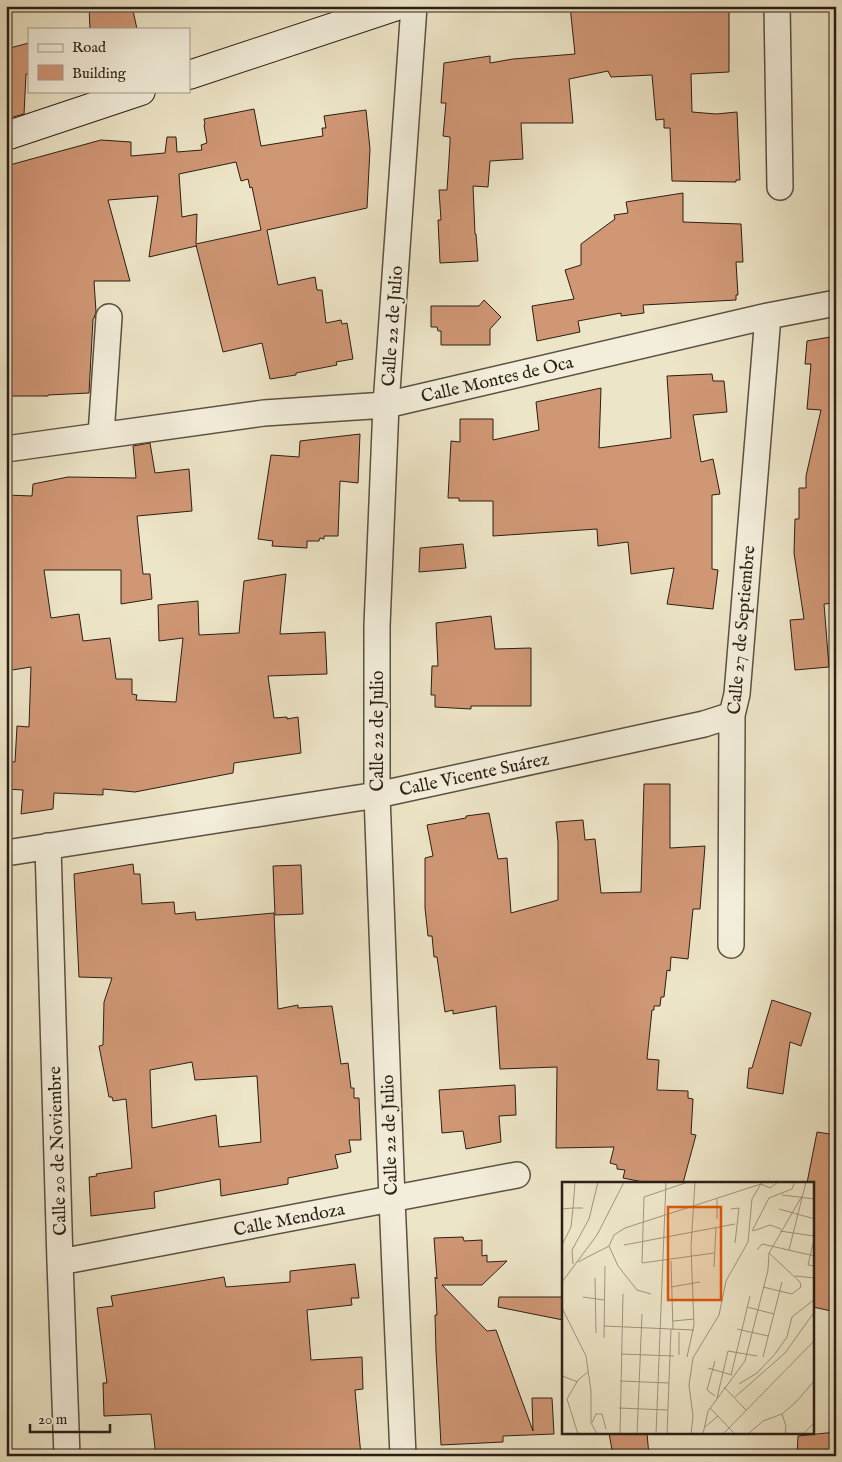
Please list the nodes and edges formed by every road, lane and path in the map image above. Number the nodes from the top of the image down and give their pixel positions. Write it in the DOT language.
graph roads {
  1 [pos="396,6"];
  2 [pos="414,6"];
  3 [pos="777,6"];
  4 [pos="190,75"];
  5 [pos="137,92"];
  6 [pos="6,136"];
  7 [pos="780,187"];
  8 [pos="836,303"];
  9 [pos="768,316"];
  10 [pos="109,317"];
  11 [pos="386,405"];
  12 [pos="101,436"];
  13 [pos="6,449"];
  14 [pos="732,715"];
  15 [pos="377,796"];
  16 [pos="48,846"];
  17 [pos="6,853"];
  18 [pos="731,945"];
  19 [pos="517,1175"];
  20 [pos="392,1199"];
  21 [pos="60,1262"];
  22 [pos="68,1456"];
  23 [pos="403,1456"];
  1 -- 4 [label="street"];
  2 -- 11 [label="street, Calle 22 de Julio"];
  3 -- 7 [label="street"];
  5 -- 6 [label="street"];
  8 -- 9 [label="street, Calle Montes de Oca"];
  9 -- 11 [label="street, Calle Montes de Oca"];
  9 -- 14 [label="street, Calle 27 de Septiembre"];
  10 -- 12 [label="street"];
  11 -- 12 [label="street, Calle Montes de Oca"];
  11 -- 15 [label="street, Calle 22 de Julio"];
  12 -- 13 [label="street, Calle Montes de Oca"];
  14 -- 15 [label="street, Calle Vicente Suárez"];
  14 -- 18 [label="street, Calle 27 de Septiembre"];
  15 -- 16 [label="street, Calle Vicente Suárez"];
  15 -- 20 [label="street, Calle 22 de Julio"];
  16 -- 17 [label="street, Calle Vicente Suárez"];
  16 -- 21 [label="street, Calle 20 de Noviembre"];
  19 -- 20 [label="street, Calle Mendoza"];
  20 -- 21 [label="street, Calle Mendoza"];
  20 -- 23 [label="street, Calle 22 de Julio"];
  21 -- 22 [label="street, Calle 20 de Noviembre"];
}
